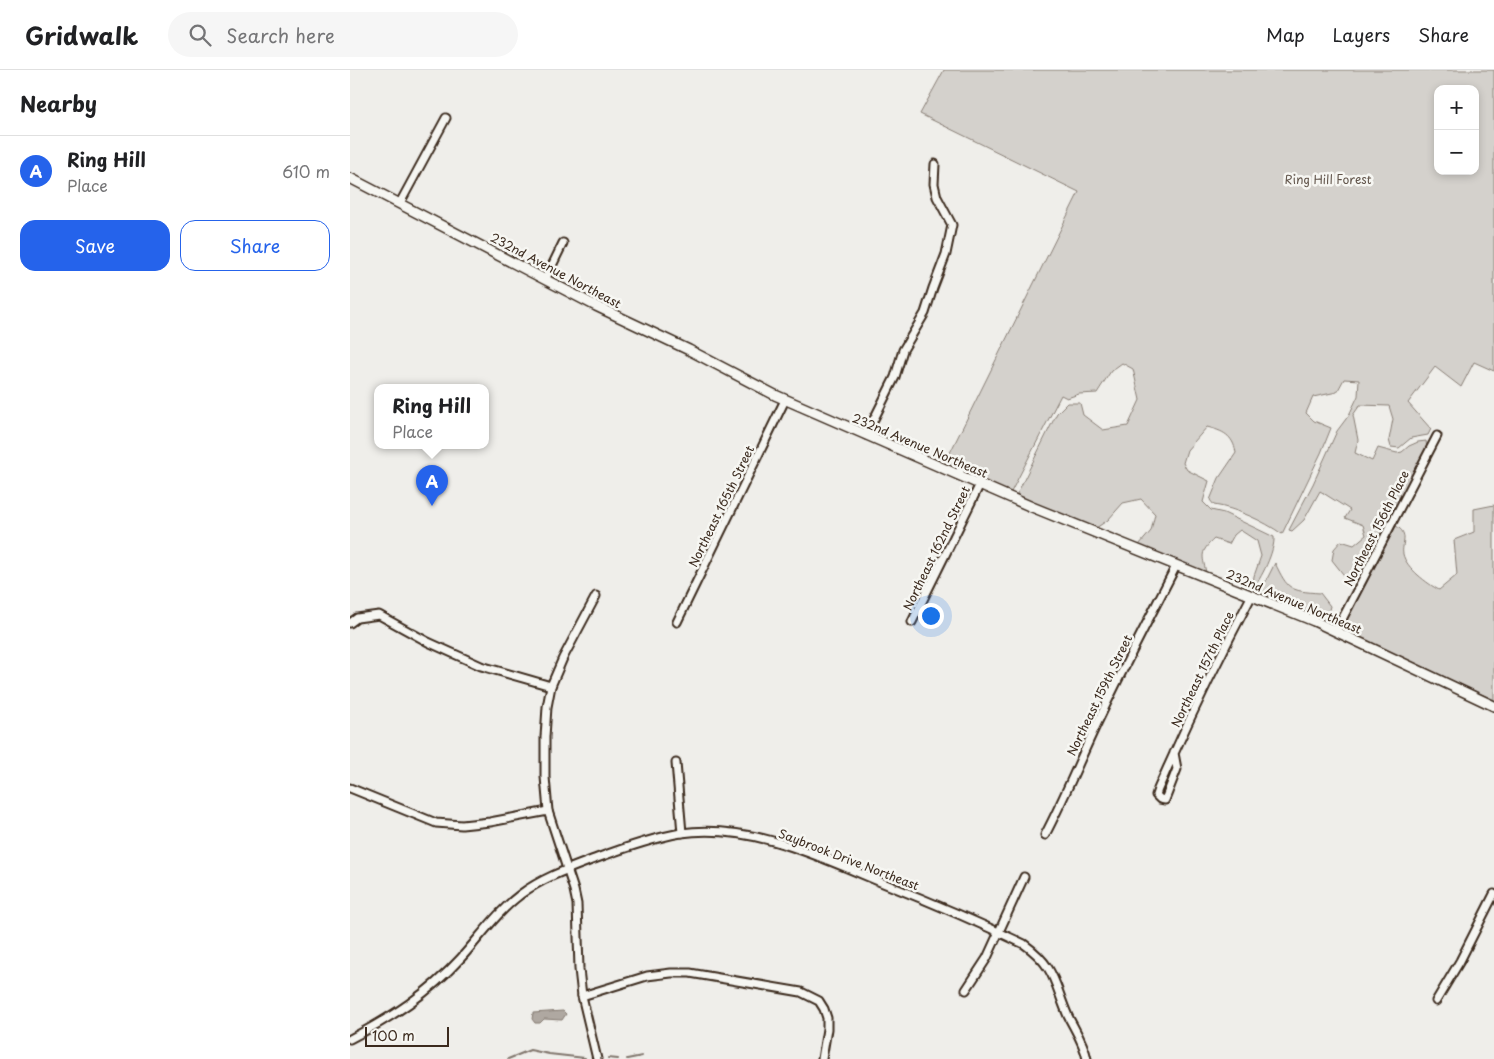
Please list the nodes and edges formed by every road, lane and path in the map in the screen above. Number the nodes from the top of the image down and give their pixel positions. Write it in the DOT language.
graph roads {
  1 [pos="446,118"];
  2 [pos="935,164"];
  3 [pos="350,178"];
  4 [pos="400,204"];
  5 [pos="563,243"];
  6 [pos="546,278"];
  7 [pos="785,400"];
  8 [pos="866,435"];
  9 [pos="1437,436"];
  10 [pos="980,484"];
  11 [pos="1176,566"];
  12 [pos="1252,595"];
  13 [pos="596,596"];
  14 [pos="677,622"];
  15 [pos="912,622"];
  16 [pos="350,623"];
  17 [pos="1336,631"];
  18 [pos="552,686"];
  19 [pos="1494,706"];
  20 [pos="1174,753"];
  21 [pos="676,763"];
  22 [pos="350,788"];
  23 [pos="548,811"];
  24 [pos="682,833"];
  25 [pos="1045,835"];
  26 [pos="567,870"];
  27 [pos="1024,877"];
  28 [pos="1494,894"];
  29 [pos="999,932"];
  30 [pos="966,990"];
  31 [pos="582,996"];
  32 [pos="1436,1001"];
  33 [pos="350,1039"];
  34 [pos="597,1059"];
  35 [pos="822,1059"];
  36 [pos="1087,1059"];
  1 -- 4 [label="street"];
  2 -- 8 [label="street"];
  3 -- 4 [label="street, 232nd Avenue Northeast"];
  4 -- 6 [label="street, 232nd Avenue Northeast"];
  5 -- 6 [label="street"];
  6 -- 7 [label="street, 232nd Avenue Northeast"];
  7 -- 8 [label="street, 232nd Avenue Northeast"];
  7 -- 14 [label="street, Northeast 165th Street"];
  8 -- 10 [label="street, 232nd Avenue Northeast"];
  9 -- 17 [label="street, Northeast 156th Place"];
  10 -- 11 [label="street, 232nd Avenue Northeast"];
  10 -- 15 [label="street, Northeast 162nd Street"];
  11 -- 12 [label="street, 232nd Avenue Northeast"];
  11 -- 25 [label="street, Northeast 159th Street"];
  12 -- 17 [label="street, 232nd Avenue Northeast"];
  12 -- 20 [label="street, Northeast 157th Place"];
  13 -- 18 [label="street"];
  16 -- 18 [label="street"];
  17 -- 19 [label="street, 232nd Avenue Northeast"];
  18 -- 23 [label="street"];
  20 -- 20 [label="street, Northeast 157th Place"];
  21 -- 24 [label="street"];
  22 -- 23 [label="street"];
  23 -- 26 [label="street"];
  24 -- 26 [label="street, Saybrook Drive Northeast"];
  24 -- 29 [label="street, Saybrook Drive Northeast"];
  26 -- 31 [label="street"];
  26 -- 33 [label="street, Saybrook Drive Northeast"];
  27 -- 29 [label="street"];
  28 -- 32 [label="street"];
  29 -- 30 [label="street"];
  29 -- 36 [label="street, Saybrook Drive Northeast"];
  31 -- 34 [label="street"];
  31 -- 35 [label="street"];
}
